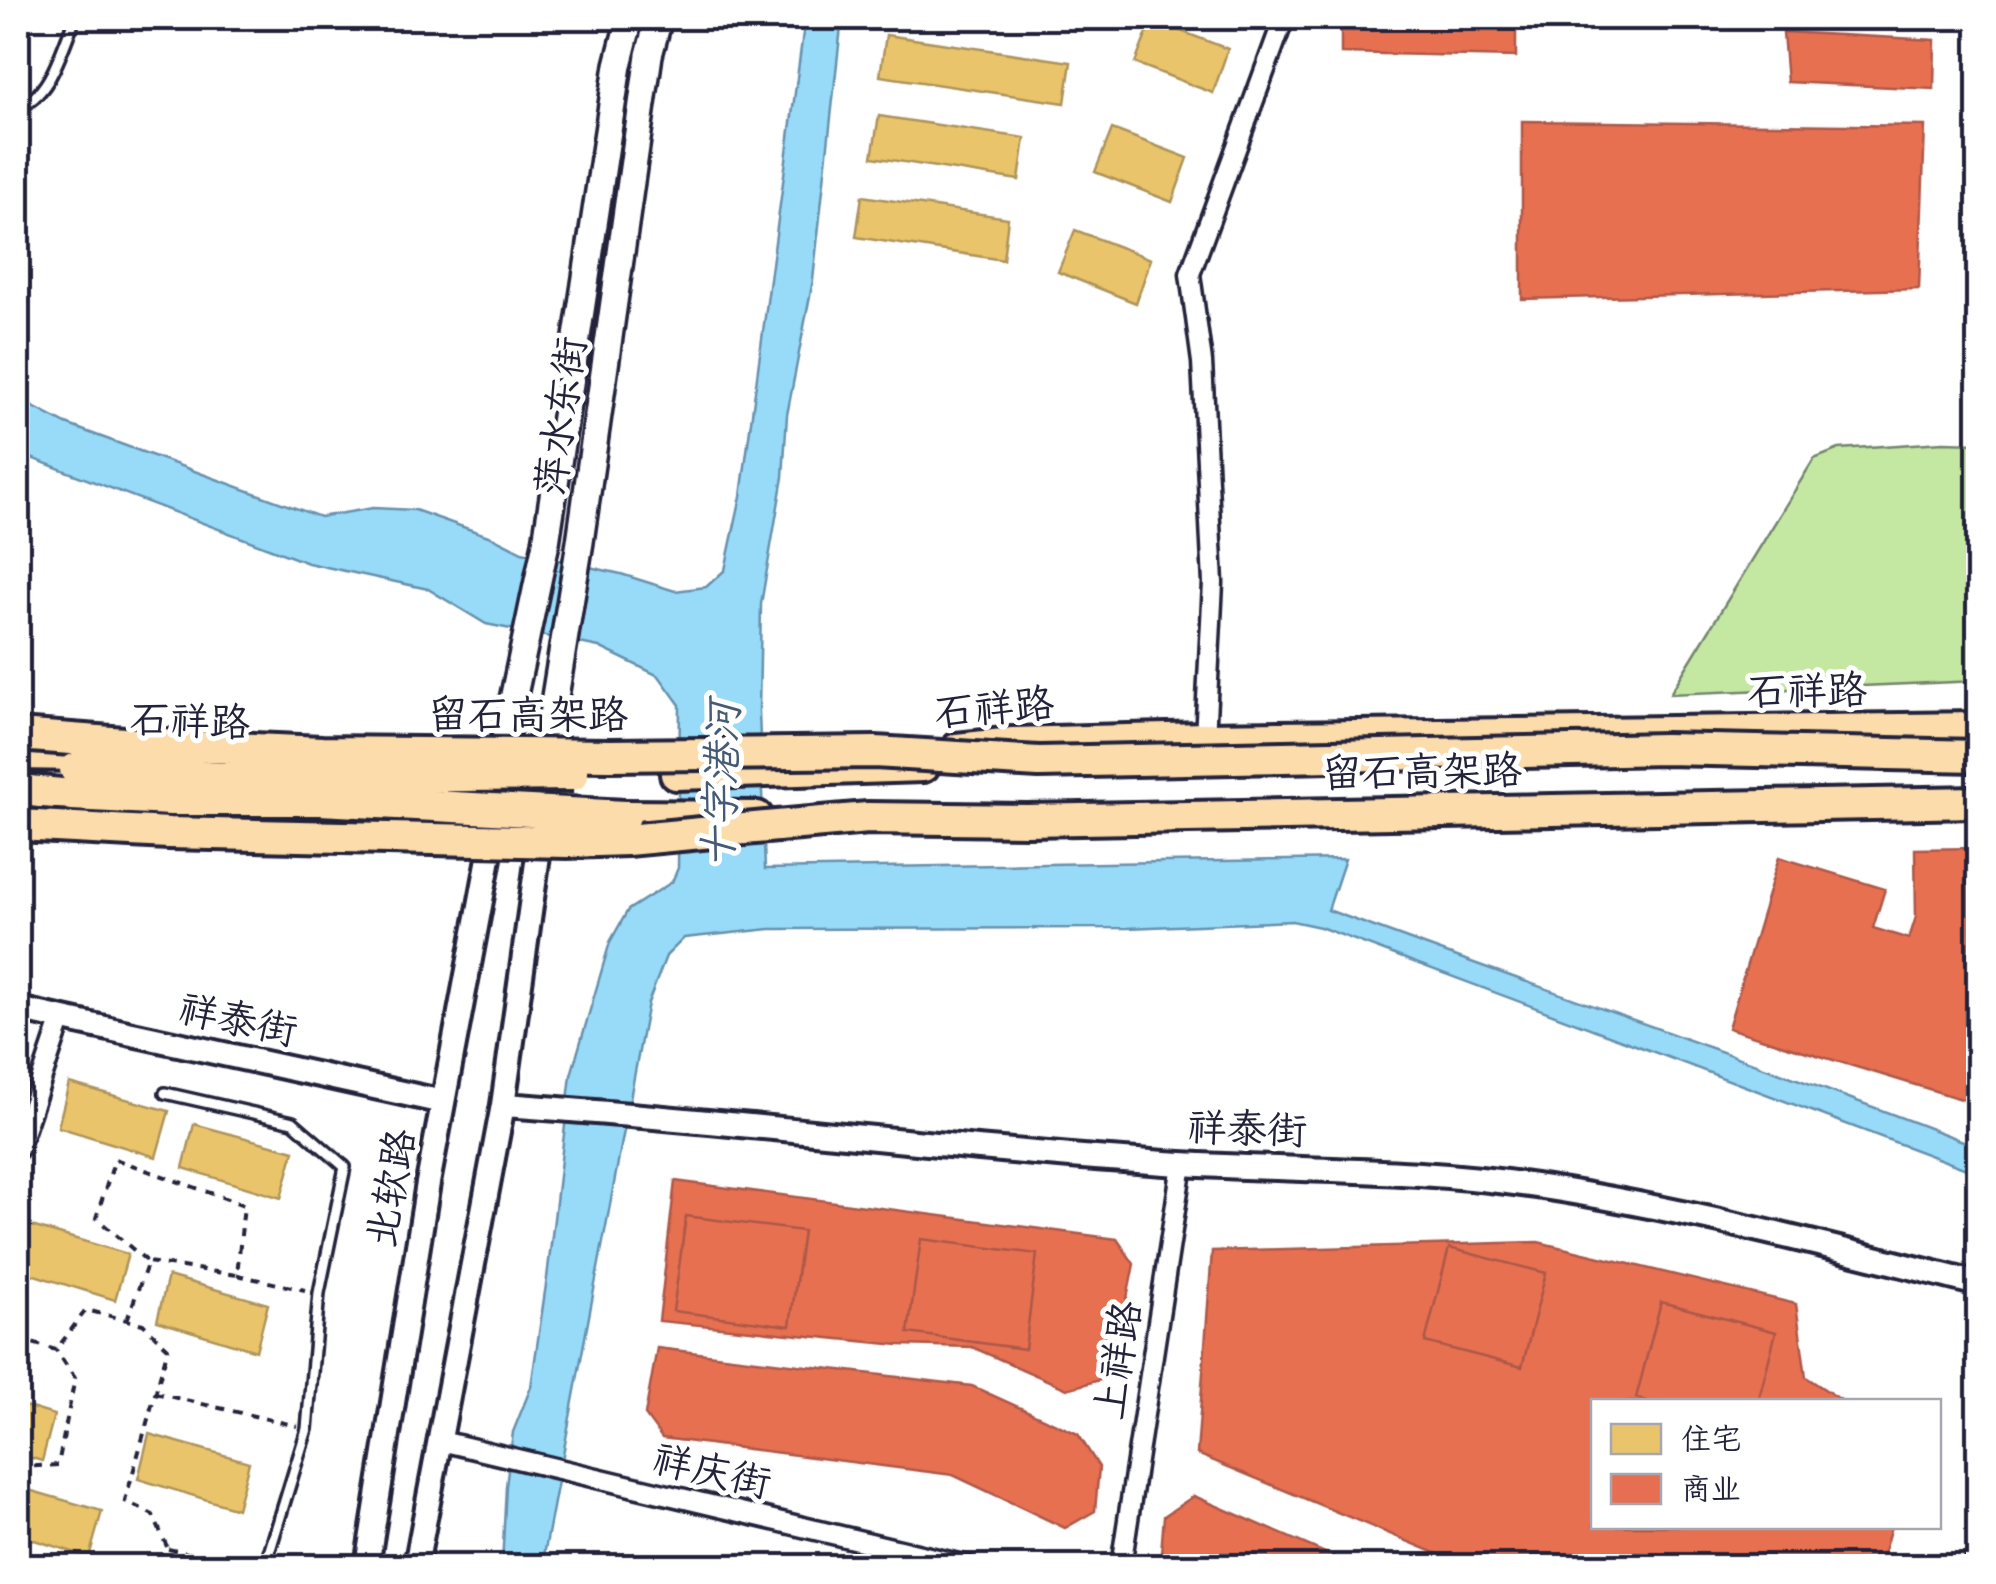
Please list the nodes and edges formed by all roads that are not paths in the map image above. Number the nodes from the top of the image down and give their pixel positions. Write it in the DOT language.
graph roads {
  1 [pos="76,18"];
  2 [pos="630,18"];
  3 [pos="659,18"];
  4 [pos="1284,18"];
  5 [pos="18,106"];
  6 [pos="1978,728"];
  7 [pos="18,734"];
  8 [pos="1205,738"];
  9 [pos="18,752"];
  10 [pos="1978,756"];
  11 [pos="1039,762"];
  12 [pos="18,766"];
  13 [pos="499,766"];
  14 [pos="544,766"];
  15 [pos="76,773"];
  16 [pos="18,790"];
  17 [pos="1978,802"];
  18 [pos="18,806"];
  19 [pos="1978,816"];
  20 [pos="868,818"];
  21 [pos="495,824"];
  22 [pos="18,825"];
  23 [pos="542,827"];
  24 [pos="18,1009"];
  25 [pos="62,1018"];
  26 [pos="165,1093"];
  27 [pos="443,1102"];
  28 [pos="504,1105"];
  29 [pos="18,1150"];
  30 [pos="1182,1164"];
  31 [pos="1978,1284"];
  32 [pos="441,1441"];
  33 [pos="265,1566"];
  34 [pos="367,1566"];
  35 [pos="416,1566"];
  36 [pos="967,1566"];
  37 [pos="1121,1566"];
  1 -- 5 [label="lane"];
  2 -- 13 [label="main road, 萍水东街"];
  3 -- 14 [label="main road, 萍水东街"];
  4 -- 8 [label="street"];
  6 -- 8 [label="main road, 石祥路"];
  7 -- 11 [label="main road, 留石高架路, bridge"];
  8 -- 14 [label="main road, 石祥路"];
  9 -- 15 [label="main road"];
  10 -- 11 [label="main road, 留石高架路, bridge"];
  11 -- 15 [label="main road, 留石高架路, bridge"];
  12 -- 15 [label="main road, 留石高架路"];
  13 -- 14 [label="main road, 石祥路"];
  13 -- 15 [label="main road, 石祥路"];
  13 -- 21 [label="main road, 萍水东街"];
  14 -- 23 [label="main road, 萍水东街"];
  15 -- 16 [label="main road, 留石高架路"];
  15 -- 20 [label="main road, 留石高架路, bridge"];
  17 -- 20 [label="main road, 留石高架路"];
  18 -- 21 [label="main road"];
  19 -- 23 [label="main road, bridge"];
  20 -- 22 [label="main road, 留石高架路, bridge"];
  21 -- 23 [label="main road"];
  21 -- 27 [label="street, 北软路"];
  23 -- 28 [label="street"];
  24 -- 25 [label="street, 祥泰街"];
  25 -- 27 [label="street, 祥泰街"];
  25 -- 29 [label="street"];
  26 -- 33 [label="lane"];
  27 -- 34 [label="street, 北软路"];
  28 -- 30 [label="street, 祥泰街"];
  28 -- 32 [label="street"];
  30 -- 31 [label="street, 祥泰街"];
  30 -- 37 [label="street, 上祥路"];
  32 -- 35 [label="street"];
  32 -- 36 [label="street, 祥庆街"];
}
